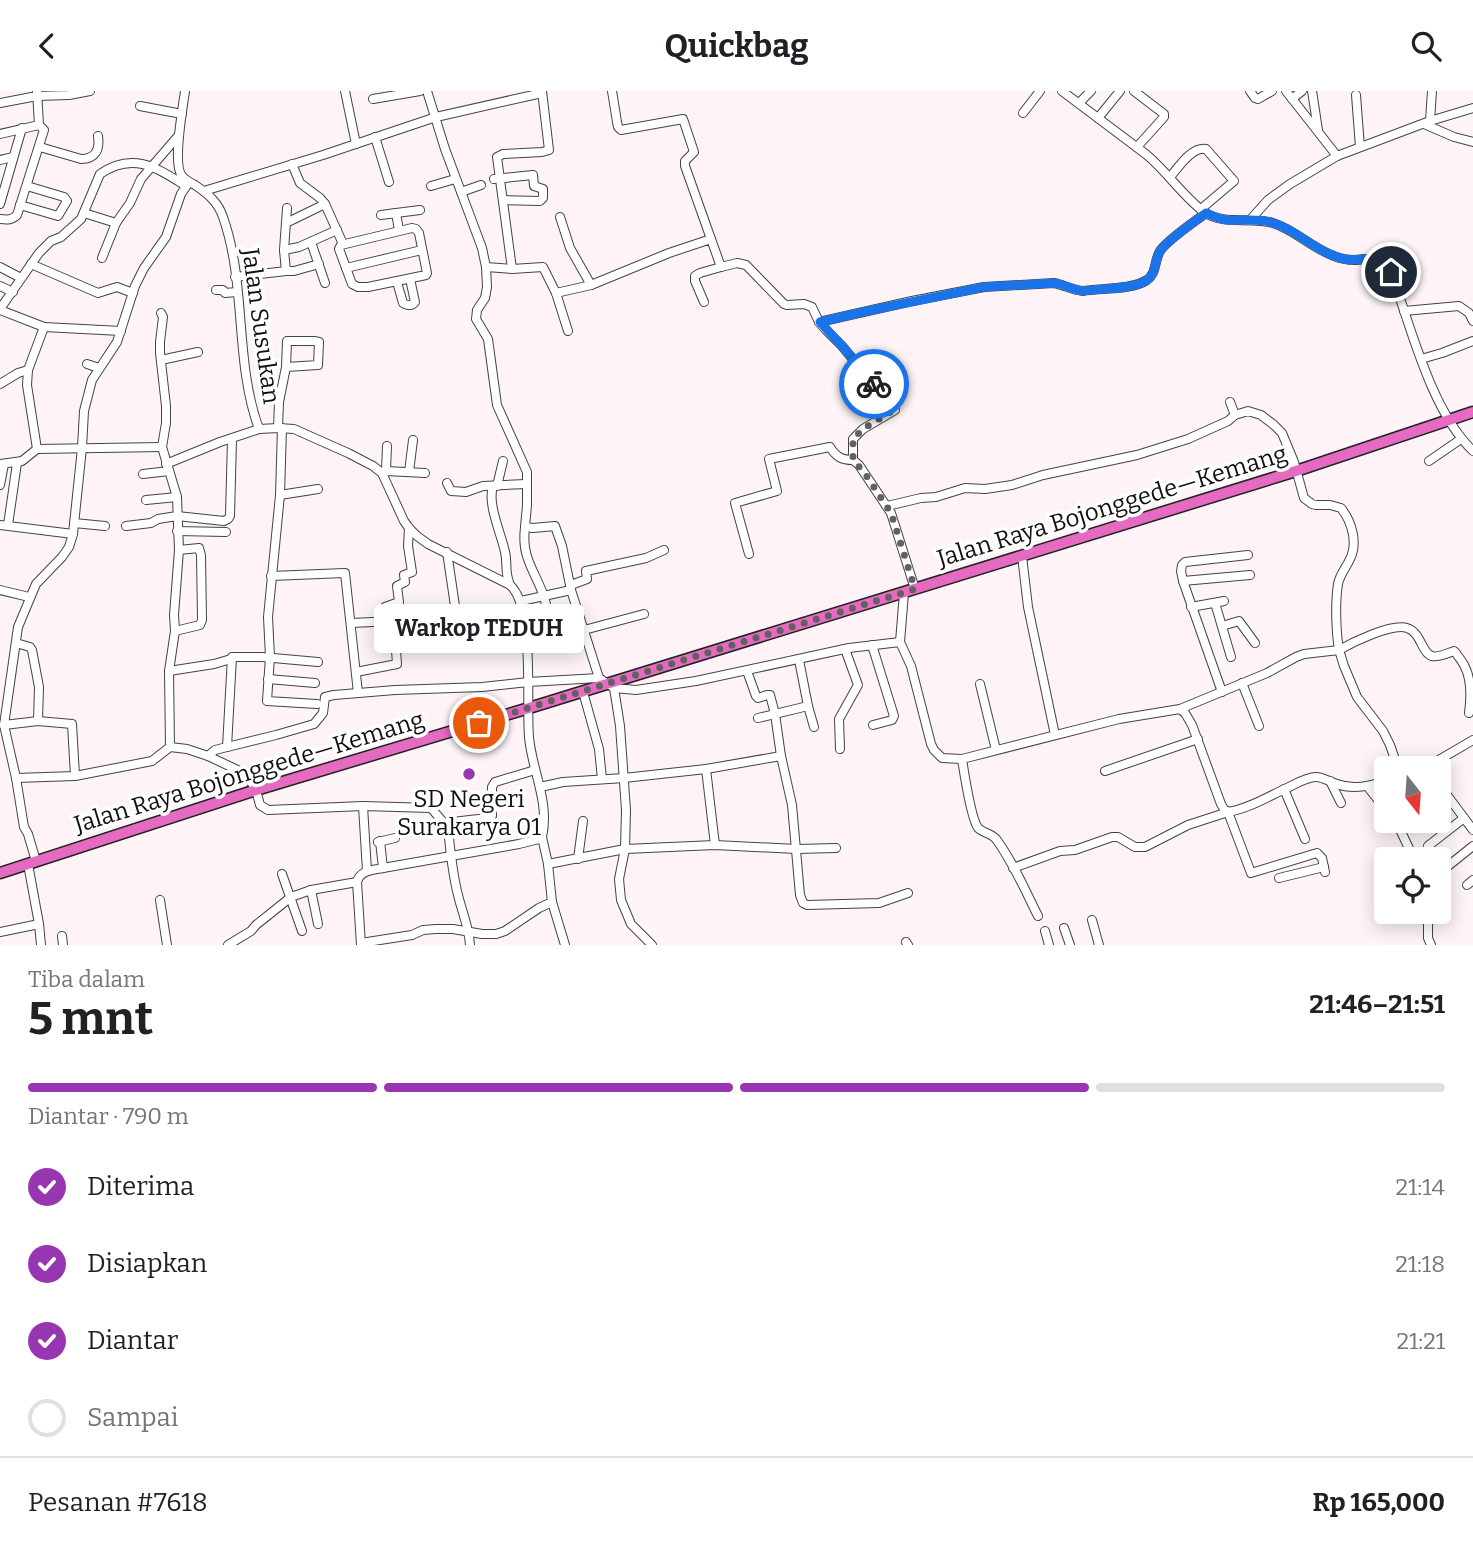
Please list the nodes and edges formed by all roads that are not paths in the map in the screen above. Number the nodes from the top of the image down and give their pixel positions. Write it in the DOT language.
graph roads {
  1 [pos="90,91"];
  2 [pos="185,91"];
  3 [pos="345,91"];
  4 [pos="420,91"];
  5 [pos="427,91"];
  6 [pos="612,91"];
  7 [pos="1040,91"];
  8 [pos="1062,91"];
  9 [pos="1091,91"];
  10 [pos="1120,91"];
  11 [pos="1134,91"];
  12 [pos="1250,91"];
  13 [pos="1272,91"];
  14 [pos="1286,91"];
  15 [pos="1302,91"];
  16 [pos="1311,91"];
  17 [pos="1432,91"];
  18 [pos="409,92"];
  19 [pos="542,92"];
  20 [pos="37,93"];
  21 [pos="386,94"];
  22 [pos="1356,95"];
  23 [pos="373,99"];
  24 [pos="1292,99"];
  25 [pos="3,102"];
  26 [pos="1079,103"];
  27 [pos="140,107"];
  28 [pos="1473,108"];
  29 [pos="1023,113"];
  30 [pos="182,114"];
  31 [pos="436,117"];
  32 [pos="1098,118"];
  33 [pos="1427,122"];
  34 [pos="39,125"];
  35 [pos="22,128"];
  36 [pos="1318,131"];
  37 [pos="0,134"];
  38 [pos="179,135"];
  39 [pos="98,136"];
  40 [pos="375,137"];
  41 [pos="1473,142"];
  42 [pos="356,144"];
  43 [pos="40,147"];
  44 [pos="1138,147"];
  45 [pos="1360,147"];
  46 [pos="1337,156"];
  47 [pos="13,157"];
  48 [pos="0,160"];
  49 [pos="292,164"];
  50 [pos="153,166"];
  51 [pos="1170,177"];
  52 [pos="455,179"];
  53 [pos="497,179"];
  54 [pos="389,181"];
  55 [pos="188,183"];
  56 [pos="481,185"];
  57 [pos="27,186"];
  58 [pos="431,186"];
  59 [pos="204,191"];
  60 [pos="461,192"];
  61 [pos="503,200"];
  62 [pos="0,204"];
  63 [pos="324,204"];
  64 [pos="20,205"];
  65 [pos="287,208"];
  66 [pos="420,210"];
  67 [pos="1203,211"];
  68 [pos="83,213"];
  69 [pos="396,213"];
  70 [pos="381,215"];
  71 [pos="560,217"];
  72 [pos="0,219"];
  73 [pos="1251,219"];
  74 [pos="117,223"];
  75 [pos="286,223"];
  76 [pos="338,230"];
  77 [pos="399,230"];
  78 [pos="711,239"];
  79 [pos="312,242"];
  80 [pos="343,244"];
  81 [pos="284,250"];
  82 [pos="422,250"];
  83 [pos="102,258"];
  84 [pos="31,264"];
  85 [pos="319,264"];
  86 [pos="0,267"];
  87 [pos="486,267"];
  88 [pos="721,267"];
  89 [pos="346,268"];
  90 [pos="512,269"];
  91 [pos="286,271"];
  92 [pos="236,277"];
  93 [pos="21,278"];
  94 [pos="410,279"];
  95 [pos="326,282"];
  96 [pos="397,282"];
  97 [pos="591,285"];
  98 [pos="0,286"];
  99 [pos="216,290"];
  100 [pos="13,292"];
  101 [pos="237,292"];
  102 [pos="133,293"];
  103 [pos="556,293"];
  104 [pos="704,302"];
  105 [pos="0,310"];
  106 [pos="1404,311"];
  107 [pos="161,313"];
  108 [pos="1473,321"];
  109 [pos="820,322"];
  110 [pos="44,327"];
  111 [pos="121,331"];
  112 [pos="568,331"];
  113 [pos="1473,341"];
  114 [pos="198,352"];
  115 [pos="1421,359"];
  116 [pos="161,360"];
  117 [pos="87,364"];
  118 [pos="285,367"];
  119 [pos="99,368"];
  120 [pos="27,370"];
  121 [pos="0,384"];
  122 [pos="1230,402"];
  123 [pos="1473,412"];
  124 [pos="1235,415"];
  125 [pos="1448,420"];
  126 [pos="280,428"];
  127 [pos="259,429"];
  128 [pos="232,439"];
  129 [pos="1461,439"];
  130 [pos="413,440"];
  131 [pos="387,446"];
  132 [pos="162,447"];
  133 [pos="82,448"];
  134 [pos="37,449"];
  135 [pos="1473,451"];
  136 [pos="853,460"];
  137 [pos="503,461"];
  138 [pos="1429,461"];
  139 [pos="16,463"];
  140 [pos="2,464"];
  141 [pos="168,468"];
  142 [pos="1296,471"];
  143 [pos="384,472"];
  144 [pos="409,472"];
  145 [pos="425,473"];
  146 [pos="144,474"];
  147 [pos="447,483"];
  148 [pos="526,484"];
  149 [pos="0,485"];
  150 [pos="495,486"];
  151 [pos="318,489"];
  152 [pos="280,495"];
  153 [pos="177,497"];
  154 [pos="146,500"];
  155 [pos="887,506"];
  156 [pos="177,516"];
  157 [pos="74,523"];
  158 [pos="4,525"];
  159 [pos="105,526"];
  160 [pos="126,526"];
  161 [pos="525,527"];
  162 [pos="408,528"];
  163 [pos="177,531"];
  164 [pos="226,532"];
  165 [pos="72,534"];
  166 [pos="179,549"];
  167 [pos="664,550"];
  168 [pos="447,552"];
  169 [pos="749,554"];
  170 [pos="1248,555"];
  171 [pos="1022,556"];
  172 [pos="1250,575"];
  173 [pos="271,576"];
  174 [pos="1183,581"];
  175 [pos="510,585"];
  176 [pos="571,588"];
  177 [pos="0,590"];
  178 [pos="910,591"];
  179 [pos="29,597"];
  180 [pos="544,597"];
  181 [pos="521,601"];
  182 [pos="455,606"];
  183 [pos="1191,607"];
  184 [pos="644,614"];
  185 [pos="386,621"];
  186 [pos="396,621"];
  187 [pos="351,624"];
  188 [pos="1222,626"];
  189 [pos="584,630"];
  190 [pos="175,631"];
  191 [pos="437,640"];
  192 [pos="900,642"];
  193 [pos="16,643"];
  194 [pos="1255,643"];
  195 [pos="872,645"];
  196 [pos="555,647"];
  197 [pos="845,649"];
  198 [pos="1339,650"];
  199 [pos="270,657"];
  200 [pos="1231,657"];
  201 [pos="231,659"];
  202 [pos="799,660"];
  203 [pos="318,661"];
  204 [pos="169,671"];
  205 [pos="747,671"];
  206 [pos="356,672"];
  207 [pos="268,680"];
  208 [pos="528,682"];
  209 [pos="315,683"];
  210 [pos="607,683"];
  211 [pos="1242,683"];
  212 [pos="980,684"];
  213 [pos="583,692"];
  214 [pos="1222,692"];
  215 [pos="358,693"];
  216 [pos="317,704"];
  217 [pos="808,706"];
  218 [pos="3,707"];
  219 [pos="529,709"];
  220 [pos="1180,709"];
  221 [pos="1469,713"];
  222 [pos="775,714"];
  223 [pos="758,718"];
  224 [pos="38,721"];
  225 [pos="4,725"];
  226 [pos="873,725"];
  227 [pos="1259,726"];
  228 [pos="814,727"];
  229 [pos="1055,735"];
  230 [pos="1198,739"];
  231 [pos="1473,740"];
  232 [pos="170,747"];
  233 [pos="227,747"];
  234 [pos="840,750"];
  235 [pos="996,750"];
  236 [pos="208,756"];
  237 [pos="781,756"];
  238 [pos="1394,756"];
  239 [pos="1446,756"];
  240 [pos="962,759"];
  241 [pos="706,768"];
  242 [pos="536,770"];
  243 [pos="1105,771"];
  244 [pos="75,776"];
  245 [pos="16,778"];
  246 [pos="624,778"];
  247 [pos="602,779"];
  248 [pos="1329,781"];
  249 [pos="1374,784"];
  250 [pos="540,786"];
  251 [pos="1367,786"];
  252 [pos="1284,789"];
  253 [pos="256,790"];
  254 [pos="1374,795"];
  255 [pos="1451,800"];
  256 [pos="1341,803"];
  257 [pos="363,806"];
  258 [pos="1228,812"];
  259 [pos="1464,818"];
  260 [pos="583,821"];
  261 [pos="1473,829"];
  262 [pos="542,837"];
  263 [pos="395,838"];
  264 [pos="449,838"];
  265 [pos="1305,839"];
  266 [pos="715,845"];
  267 [pos="1428,846"];
  268 [pos="1473,846"];
  269 [pos="836,848"];
  270 [pos="625,849"];
  271 [pos="797,849"];
  272 [pos="451,857"];
  273 [pos="578,859"];
  274 [pos="32,862"];
  275 [pos="1451,864"];
  276 [pos="548,865"];
  277 [pos="383,868"];
  278 [pos="1013,868"];
  279 [pos="366,871"];
  280 [pos="0,873"];
  281 [pos="282,873"];
  282 [pos="1279,878"];
  283 [pos="357,882"];
  284 [pos="311,890"];
  285 [pos="908,893"];
  286 [pos="291,897"];
  287 [pos="160,900"];
  288 [pos="552,902"];
  289 [pos="1038,916"];
  290 [pos="1092,920"];
  291 [pos="39,924"];
  292 [pos="318,924"];
  293 [pos="1428,924"];
  294 [pos="1064,927"];
  295 [pos="302,931"];
  296 [pos="469,931"];
  297 [pos="1045,931"];
  298 [pos="0,932"];
  299 [pos="412,935"];
  300 [pos="361,944"];
  301 [pos="41,945"];
  302 [pos="167,945"];
  303 [pos="228,945"];
  304 [pos="412,945"];
  305 [pos="470,945"];
  306 [pos="565,945"];
  307 [pos="652,945"];
  308 [pos="1049,945"];
  309 [pos="1070,945"];
  310 [pos="1100,945"];
  311 [pos="1431,945"];
  1 -- 20 [label="street"];
  2 -- 30 [label="street"];
  3 -- 42 [label="street"];
  4 -- 18 [label="street"];
  5 -- 31 [label="street"];
  6 -- 78 [label="street"];
  7 -- 29 [label="street"];
  8 -- 26 [label="street"];
  9 -- 26 [label="street"];
  10 -- 32 [label="street"];
  11 -- 44 [label="street"];
  12 -- 13 [label="street"];
  14 -- 24 [label="street"];
  15 -- 24 [label="street"];
  16 -- 36 [label="street"];
  17 -- 33 [label="street"];
  18 -- 21 [label="street"];
  19 -- 31 [label="street"];
  19 -- 53 [label="street"];
  20 -- 25 [label="street"];
  20 -- 34 [label="street"];
  21 -- 23 [label="street"];
  22 -- 45 [label="street"];
  24 -- 36 [label="street"];
  26 -- 32 [label="street"];
  27 -- 30 [label="street"];
  28 -- 33 [label="street"];
  30 -- 38 [label="street"];
  31 -- 40 [label="street"];
  31 -- 52 [label="street"];
  32 -- 44 [label="street"];
  33 -- 41 [label="street"];
  33 -- 45 [label="street"];
  34 -- 35 [label="street"];
  34 -- 43 [label="street"];
  35 -- 37 [label="street"];
  35 -- 47 [label="street"];
  36 -- 46 [label="street"];
  38 -- 50 [label="street"];
  38 -- 55 [label="street"];
  39 -- 43 [label="street"];
  40 -- 42 [label="street"];
  40 -- 54 [label="street"];
  42 -- 49 [label="street"];
  43 -- 57 [label="street"];
  44 -- 51 [label="street"];
  45 -- 46 [label="street"];
  46 -- 73 [label="street"];
  47 -- 48 [label="street"];
  47 -- 62 [label="street"];
  49 -- 59 [label="street"];
  49 -- 63 [label="street"];
  50 -- 55 [label="street, Jalan Susukan"];
  50 -- 68 [label="street"];
  50 -- 74 [label="street"];
  51 -- 67 [label="street"];
  51 -- 67 [label="street"];
  52 -- 58 [label="street"];
  52 -- 60 [label="street"];
  53 -- 61 [label="street"];
  53 -- 61 [label="street"];
  55 -- 59 [label="street, Jalan Susukan"];
  55 -- 102 [label="street"];
  56 -- 60 [label="street"];
  57 -- 64 [label="street"];
  57 -- 64 [label="street"];
  59 -- 92 [label="street, Jalan Susukan"];
  60 -- 87 [label="street"];
  61 -- 90 [label="street"];
  63 -- 75 [label="street"];
  63 -- 76 [label="street"];
  64 -- 72 [label="street"];
  65 -- 75 [label="street"];
  66 -- 69 [label="street"];
  67 -- 73 [label="street"];
  67 -- 109 [label="street"];
  68 -- 74 [label="street"];
  68 -- 84 [label="street"];
  69 -- 70 [label="street"];
  69 -- 77 [label="street"];
  71 -- 97 [label="street"];
  73 -- 106 [label="street"];
  74 -- 83 [label="street"];
  75 -- 81 [label="street"];
  76 -- 79 [label="street"];
  76 -- 80 [label="street"];
  77 -- 80 [label="street"];
  77 -- 82 [label="street"];
  78 -- 88 [label="street"];
  78 -- 97 [label="street"];
  79 -- 81 [label="street"];
  79 -- 85 [label="street"];
  80 -- 89 [label="street"];
  81 -- 91 [label="street"];
  82 -- 89 [label="street"];
  82 -- 94 [label="street"];
  84 -- 93 [label="street"];
  84 -- 102 [label="street"];
  85 -- 91 [label="street"];
  85 -- 95 [label="street"];
  86 -- 93 [label="street"];
  87 -- 90 [label="street"];
  87 -- 148 [label="street"];
  88 -- 104 [label="street"];
  88 -- 109 [label="street"];
  89 -- 96 [label="street"];
  90 -- 103 [label="street"];
  91 -- 92 [label="street"];
  92 -- 101 [label="street, Jalan Susukan"];
  93 -- 100 [label="street"];
  94 -- 96 [label="street"];
  94 -- 96 [label="street"];
  97 -- 103 [label="street"];
  98 -- 100 [label="street"];
  99 -- 101 [label="street"];
  100 -- 105 [label="street"];
  101 -- 127 [label="street, Jalan Susukan"];
  102 -- 111 [label="street"];
  103 -- 112 [label="street"];
  105 -- 110 [label="street"];
  106 -- 108 [label="street"];
  106 -- 115 [label="street"];
  107 -- 116 [label="street"];
  109 -- 136 [label="street"];
  110 -- 111 [label="street"];
  110 -- 120 [label="street"];
  111 -- 119 [label="street"];
  113 -- 115 [label="street"];
  114 -- 116 [label="street"];
  115 -- 125 [label="street"];
  116 -- 132 [label="street"];
  117 -- 119 [label="street"];
  118 -- 118 [label="street"];
  118 -- 126 [label="street"];
  119 -- 133 [label="street"];
  120 -- 121 [label="street"];
  120 -- 134 [label="street"];
  122 -- 124 [label="street"];
  123 -- 125 [label="highway, Jalan Raya Bojonggede—Kemang"];
  124 -- 142 [label="street"];
  124 -- 155 [label="street"];
  125 -- 129 [label="street"];
  125 -- 142 [label="highway, Jalan Raya Bojonggede—Kemang"];
  126 -- 127 [label="street, Jalan Susukan"];
  126 -- 143 [label="street, Jalan Susukan"];
  126 -- 152 [label="street"];
  127 -- 128 [label="street"];
  128 -- 141 [label="street"];
  128 -- 156 [label="street"];
  129 -- 135 [label="street"];
  129 -- 138 [label="street"];
  130 -- 144 [label="street"];
  131 -- 143 [label="street"];
  132 -- 133 [label="street"];
  132 -- 141 [label="street"];
  133 -- 134 [label="street"];
  133 -- 157 [label="street"];
  134 -- 139 [label="street"];
  136 -- 155 [label="street"];
  136 -- 169 [label="street"];
  137 -- 150 [label="street"];
  139 -- 140 [label="street"];
  139 -- 158 [label="street"];
  140 -- 149 [label="street"];
  141 -- 146 [label="street"];
  141 -- 153 [label="street"];
  142 -- 171 [label="highway, Jalan Raya Bojonggede—Kemang"];
  142 -- 198 [label="street"];
  143 -- 144 [label="street"];
  143 -- 162 [label="street"];
  144 -- 145 [label="street"];
  147 -- 150 [label="street"];
  148 -- 150 [label="street"];
  148 -- 161 [label="street"];
  150 -- 175 [label="street"];
  151 -- 152 [label="street"];
  152 -- 173 [label="street"];
  153 -- 154 [label="street"];
  153 -- 156 [label="street"];
  155 -- 178 [label="street"];
  156 -- 160 [label="street"];
  156 -- 163 [label="street"];
  157 -- 159 [label="street"];
  157 -- 165 [label="street"];
  158 -- 165 [label="street"];
  161 -- 176 [label="street"];
  161 -- 180 [label="street"];
  162 -- 168 [label="street"];
  162 -- 185 [label="street"];
  163 -- 164 [label="street"];
  163 -- 166 [label="street"];
  165 -- 179 [label="street"];
  166 -- 190 [label="street"];
  166 -- 190 [label="street"];
  167 -- 176 [label="street"];
  168 -- 175 [label="street"];
  168 -- 182 [label="street"];
  170 -- 174 [label="street"];
  171 -- 178 [label="highway, Jalan Raya Bojonggede—Kemang"];
  171 -- 229 [label="street"];
  172 -- 174 [label="street"];
  173 -- 187 [label="street"];
  173 -- 199 [label="street"];
  174 -- 183 [label="street"];
  175 -- 181 [label="street"];
  176 -- 180 [label="street"];
  176 -- 189 [label="street"];
  177 -- 179 [label="street"];
  178 -- 192 [label="street"];
  178 -- 210 [label="highway, Jalan Raya Bojonggede—Kemang"];
  179 -- 193 [label="street"];
  180 -- 181 [label="street"];
  180 -- 196 [label="street"];
  181 -- 208 [label="street"];
  183 -- 188 [label="street"];
  183 -- 214 [label="street"];
  184 -- 189 [label="street"];
  185 -- 186 [label="street"];
  185 -- 187 [label="street"];
  187 -- 206 [label="street"];
  188 -- 194 [label="street"];
  188 -- 200 [label="street"];
  189 -- 210 [label="street"];
  190 -- 204 [label="street"];
  191 -- 206 [label="street"];
  192 -- 195 [label="street"];
  192 -- 240 [label="street"];
  193 -- 218 [label="street"];
  193 -- 224 [label="street"];
  195 -- 197 [label="street"];
  195 -- 226 [label="street"];
  197 -- 202 [label="street"];
  197 -- 234 [label="street"];
  198 -- 211 [label="street"];
  198 -- 221 [label="street"];
  198 -- 238 [label="street"];
  199 -- 201 [label="street"];
  199 -- 203 [label="street"];
  199 -- 207 [label="street"];
  201 -- 204 [label="street"];
  201 -- 233 [label="street"];
  202 -- 205 [label="street"];
  202 -- 217 [label="street"];
  204 -- 232 [label="street"];
  205 -- 210 [label="street"];
  205 -- 222 [label="street"];
  206 -- 215 [label="street"];
  207 -- 209 [label="street"];
  207 -- 216 [label="street"];
  208 -- 210 [label="street"];
  208 -- 215 [label="street"];
  208 -- 219 [label="street"];
  210 -- 213 [label="highway, Jalan Raya Bojonggede—Kemang"];
  210 -- 246 [label="street"];
  211 -- 214 [label="street"];
  211 -- 227 [label="street"];
  212 -- 235 [label="street"];
  213 -- 219 [label="highway, Jalan Raya Bojonggede—Kemang"];
  213 -- 247 [label="street"];
  214 -- 220 [label="street"];
  215 -- 233 [label="street"];
  217 -- 222 [label="street"];
  217 -- 228 [label="street"];
  218 -- 225 [label="street"];
  219 -- 242 [label="street"];
  219 -- 253 [label="highway, Jalan Raya Bojonggede—Kemang"];
  220 -- 229 [label="street"];
  220 -- 230 [label="street"];
  222 -- 223 [label="street"];
  222 -- 237 [label="street"];
  224 -- 225 [label="street"];
  224 -- 244 [label="street"];
  225 -- 245 [label="street"];
  229 -- 235 [label="street"];
  230 -- 243 [label="street"];
  230 -- 258 [label="street"];
  231 -- 239 [label="street"];
  232 -- 236 [label="street"];
  232 -- 244 [label="street"];
  233 -- 236 [label="street"];
  235 -- 240 [label="street"];
  236 -- 253 [label="street"];
  237 -- 241 [label="street"];
  237 -- 271 [label="street"];
  240 -- 278 [label="street"];
  241 -- 246 [label="street"];
  241 -- 266 [label="street"];
  242 -- 250 [label="street"];
  242 -- 257 [label="street"];
  244 -- 245 [label="street"];
  245 -- 274 [label="street"];
  246 -- 247 [label="street"];
  246 -- 270 [label="street"];
  247 -- 250 [label="street"];
  248 -- 251 [label="street"];
  248 -- 252 [label="street"];
  248 -- 256 [label="street"];
  249 -- 251 [label="street"];
  250 -- 262 [label="street"];
  251 -- 254 [label="street"];
  252 -- 258 [label="street"];
  252 -- 265 [label="street"];
  253 -- 257 [label="street"];
  253 -- 274 [label="highway, Jalan Raya Bojonggede—Kemang"];
  255 -- 259 [label="street"];
  257 -- 279 [label="street"];
  258 -- 278 [label="street"];
  258 -- 282 [label="street"];
  259 -- 261 [label="street"];
  259 -- 267 [label="street"];
  260 -- 273 [label="street"];
  262 -- 272 [label="street"];
  262 -- 276 [label="street"];
  263 -- 277 [label="street"];
  264 -- 272 [label="street"];
  266 -- 270 [label="street"];
  266 -- 271 [label="street"];
  268 -- 275 [label="street"];
  269 -- 271 [label="street"];
  270 -- 273 [label="street"];
  270 -- 307 [label="street"];
  271 -- 285 [label="street"];
  272 -- 277 [label="street"];
  272 -- 296 [label="street"];
  273 -- 276 [label="street"];
  274 -- 280 [label="highway, Jalan Raya Bojonggede—Kemang"];
  274 -- 291 [label="street"];
  276 -- 288 [label="street"];
  277 -- 279 [label="street"];
  278 -- 289 [label="street"];
  279 -- 283 [label="street"];
  281 -- 286 [label="street"];
  283 -- 284 [label="street"];
  283 -- 300 [label="street"];
  284 -- 286 [label="street"];
  284 -- 292 [label="street"];
  286 -- 295 [label="street"];
  286 -- 303 [label="street"];
  287 -- 302 [label="street"];
  288 -- 296 [label="street"];
  288 -- 306 [label="street"];
  290 -- 310 [label="street"];
  291 -- 298 [label="street"];
  291 -- 301 [label="street"];
  293 -- 311 [label="street"];
  294 -- 309 [label="street"];
  296 -- 299 [label="street"];
  296 -- 305 [label="street"];
  297 -- 308 [label="street"];
  299 -- 300 [label="street"];
  299 -- 304 [label="street"];
}
